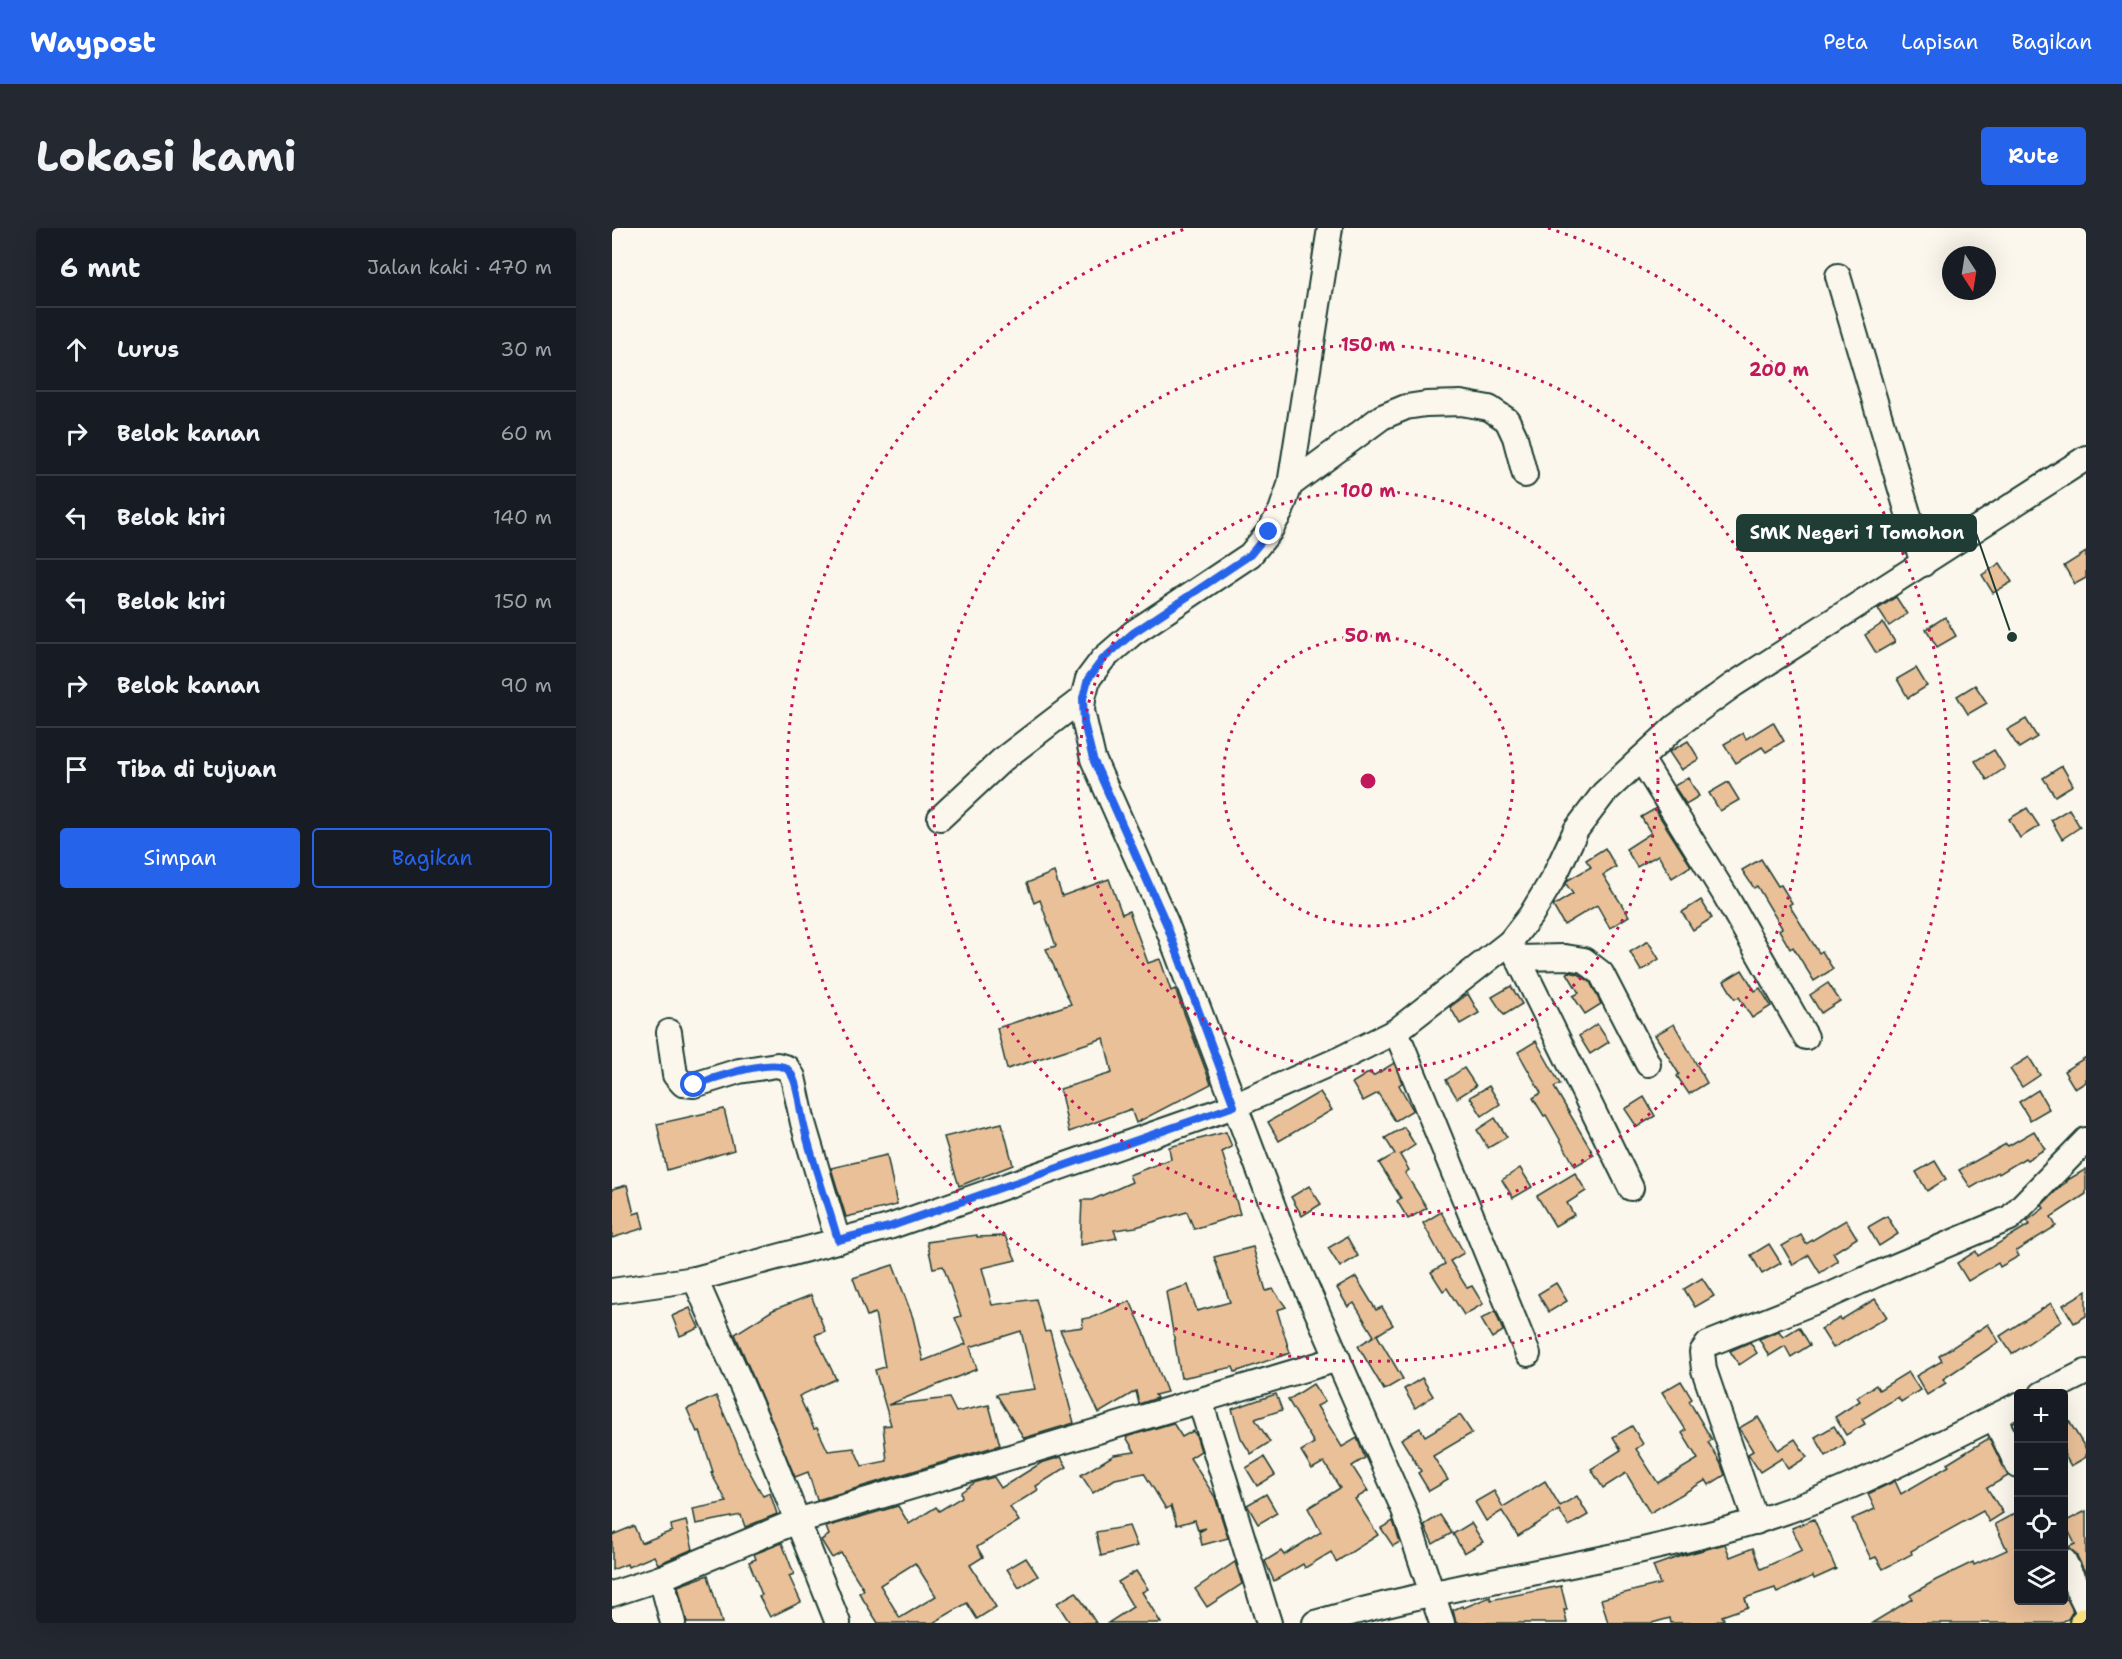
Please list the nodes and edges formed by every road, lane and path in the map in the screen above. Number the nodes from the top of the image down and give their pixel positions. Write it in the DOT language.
graph roads {
  1 [pos="1330,228"];
  2 [pos="1838,276"];
  3 [pos="2086,458"];
  4 [pos="1525,475"];
  5 [pos="1290,485"];
  6 [pos="1923,564"];
  7 [pos="1083,698"];
  8 [pos="1641,759"];
  9 [pos="940,818"];
  10 [pos="1514,950"];
  11 [pos="1396,1031"];
  12 [pos="669,1032"];
  13 [pos="1806,1037"];
  14 [pos="1648,1064"];
  15 [pos="1234,1106"];
  16 [pos="2086,1140"];
  17 [pos="1631,1188"];
  18 [pos="838,1240"];
  19 [pos="695,1279"];
  20 [pos="612,1291"];
  21 [pos="1528,1354"];
  22 [pos="1338,1359"];
  23 [pos="2086,1372"];
  24 [pos="2052,1389"];
  25 [pos="1200,1401"];
  26 [pos="2014,1407"];
  27 [pos="1994,1417"];
  28 [pos="2014,1456"];
  29 [pos="797,1521"];
  30 [pos="1756,1522"];
  31 [pos="2068,1569"];
  32 [pos="661,1578"];
  33 [pos="1433,1593"];
  34 [pos="612,1594"];
  35 [pos="2086,1606"];
  36 [pos="673,1623"];
  37 [pos="838,1623"];
  38 [pos="1269,1623"];
  39 [pos="1315,1623"];
  40 [pos="1442,1623"];
  1 -- 5 [label="street"];
  2 -- 6 [label="street"];
  3 -- 6 [label="street"];
  4 -- 5 [label="street"];
  5 -- 7 [label="street"];
  6 -- 8 [label="street"];
  7 -- 9 [label="street"];
  7 -- 15 [label="street"];
  8 -- 10 [label="street"];
  8 -- 13 [label="street"];
  10 -- 11 [label="street"];
  10 -- 14 [label="street"];
  10 -- 17 [label="street"];
  11 -- 15 [label="street"];
  11 -- 21 [label="street"];
  12 -- 18 [label="street"];
  15 -- 18 [label="street"];
  15 -- 22 [label="street"];
  16 -- 30 [label="street"];
  18 -- 19 [label="street"];
  19 -- 20 [label="street"];
  19 -- 29 [label="street"];
  22 -- 25 [label="street"];
  22 -- 33 [label="street"];
  23 -- 24 [label="street"];
  25 -- 29 [label="street"];
  25 -- 38 [label="street"];
  26 -- 27 [label="street"];
  27 -- 28 [label="street"];
  27 -- 30 [label="street"];
  29 -- 32 [label="street"];
  29 -- 37 [label="street"];
  30 -- 33 [label="street"];
  31 -- 35 [label="street"];
  32 -- 34 [label="street"];
  32 -- 36 [label="street"];
  33 -- 39 [label="street"];
  33 -- 40 [label="street"];
}
